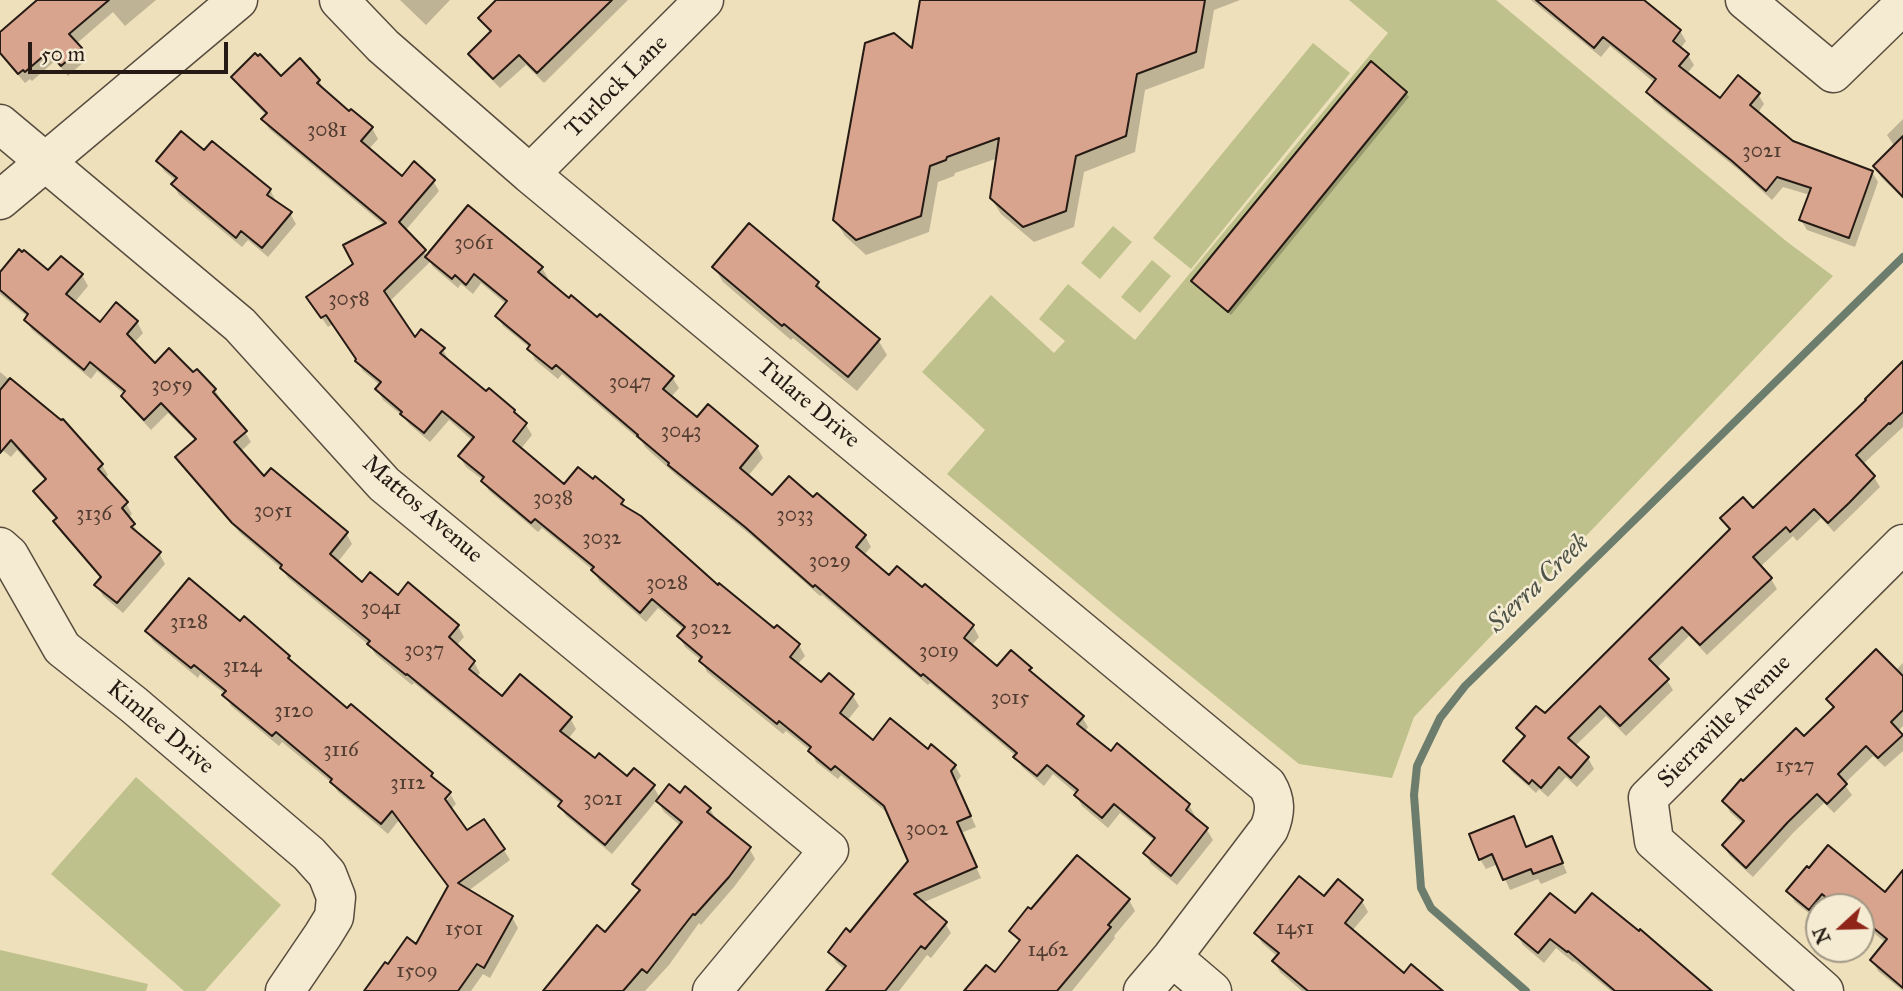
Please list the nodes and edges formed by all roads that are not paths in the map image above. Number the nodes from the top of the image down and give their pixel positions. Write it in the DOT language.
graph roads {
  1 [pos="237,0"];
  2 [pos="339,0"];
  3 [pos="704,0"];
  4 [pos="1745,0"];
  5 [pos="1903,5"];
  6 [pos="0,124"];
  7 [pos="45,162"];
  8 [pos="530,174"];
  9 [pos="0,200"];
  10 [pos="1903,544"];
  11 [pos="0,547"];
  12 [pos="1172,957"];
  13 [pos="285,991"];
  14 [pos="712,991"];
  15 [pos="1143,991"];
  16 [pos="1212,991"];
  17 [pos="1824,991"];
  1 -- 7 [label="street"];
  2 -- 8 [label="street, Tulare Drive"];
  3 -- 8 [label="street, Turlock Lane"];
  4 -- 5 [label="street"];
  6 -- 7 [label="street, Mattos Avenue"];
  7 -- 9 [label="street"];
  7 -- 14 [label="street, Mattos Avenue"];
  8 -- 12 [label="street, Tulare Drive"];
  10 -- 17 [label="street, Sierraville Avenue"];
  11 -- 13 [label="street, Kimlee Drive"];
  12 -- 15 [label="street"];
  12 -- 16 [label="street"];
}
